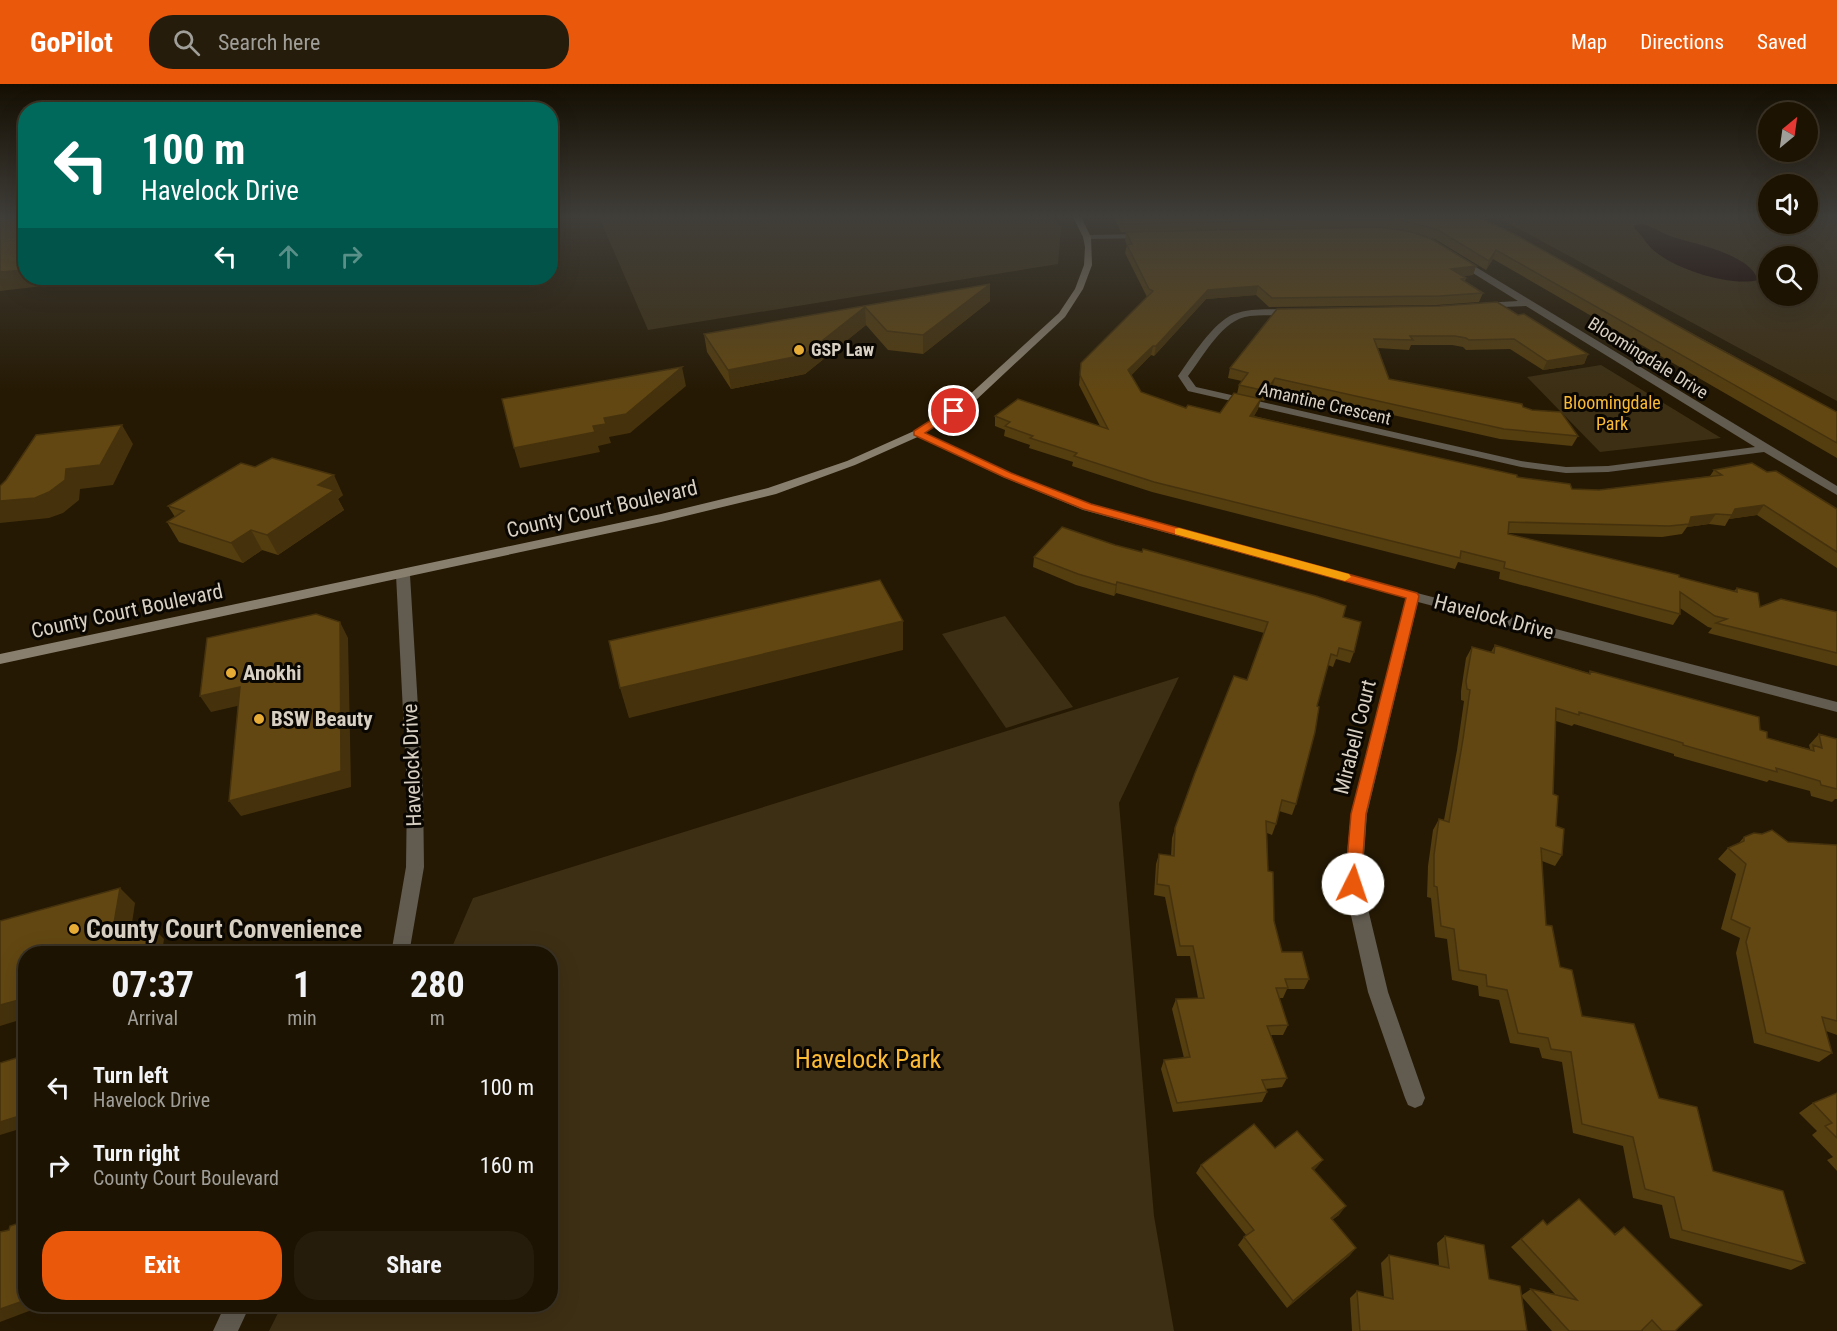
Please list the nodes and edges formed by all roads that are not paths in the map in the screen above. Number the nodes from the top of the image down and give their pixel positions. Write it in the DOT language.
graph roads {
  1 [pos="1084,275"];
  2 [pos="1483,275"];
  3 [pos="1528,303"];
  4 [pos="1471,307"];
  5 [pos="1309,312"];
  6 [pos="918,433"];
  7 [pos="1765,449"];
  8 [pos="1837,491"];
  9 [pos="403,574"];
  10 [pos="1413,596"];
  11 [pos="0,659"];
  12 [pos="1837,707"];
  13 [pos="401,946"];
  14 [pos="1415,1098"];
  15 [pos="234,1312"];
  16 [pos="225,1331"];
  1 -- 6 [label="street, County Court Boulevard"];
  2 -- 3 [label="street, Bloomingdale Drive"];
  3 -- 4 [label="street"];
  3 -- 7 [label="street, Bloomingdale Drive"];
  5 -- 7 [label="street, Amantine Crescent"];
  6 -- 9 [label="street, County Court Boulevard"];
  6 -- 10 [label="street, Havelock Drive"];
  7 -- 8 [label="street, Bloomingdale Drive"];
  9 -- 11 [label="street, County Court Boulevard"];
  9 -- 13 [label="street, Havelock Drive"];
  10 -- 12 [label="street, Havelock Drive"];
  10 -- 14 [label="street, Mirabell Court"];
  15 -- 16 [label="street"];
}
